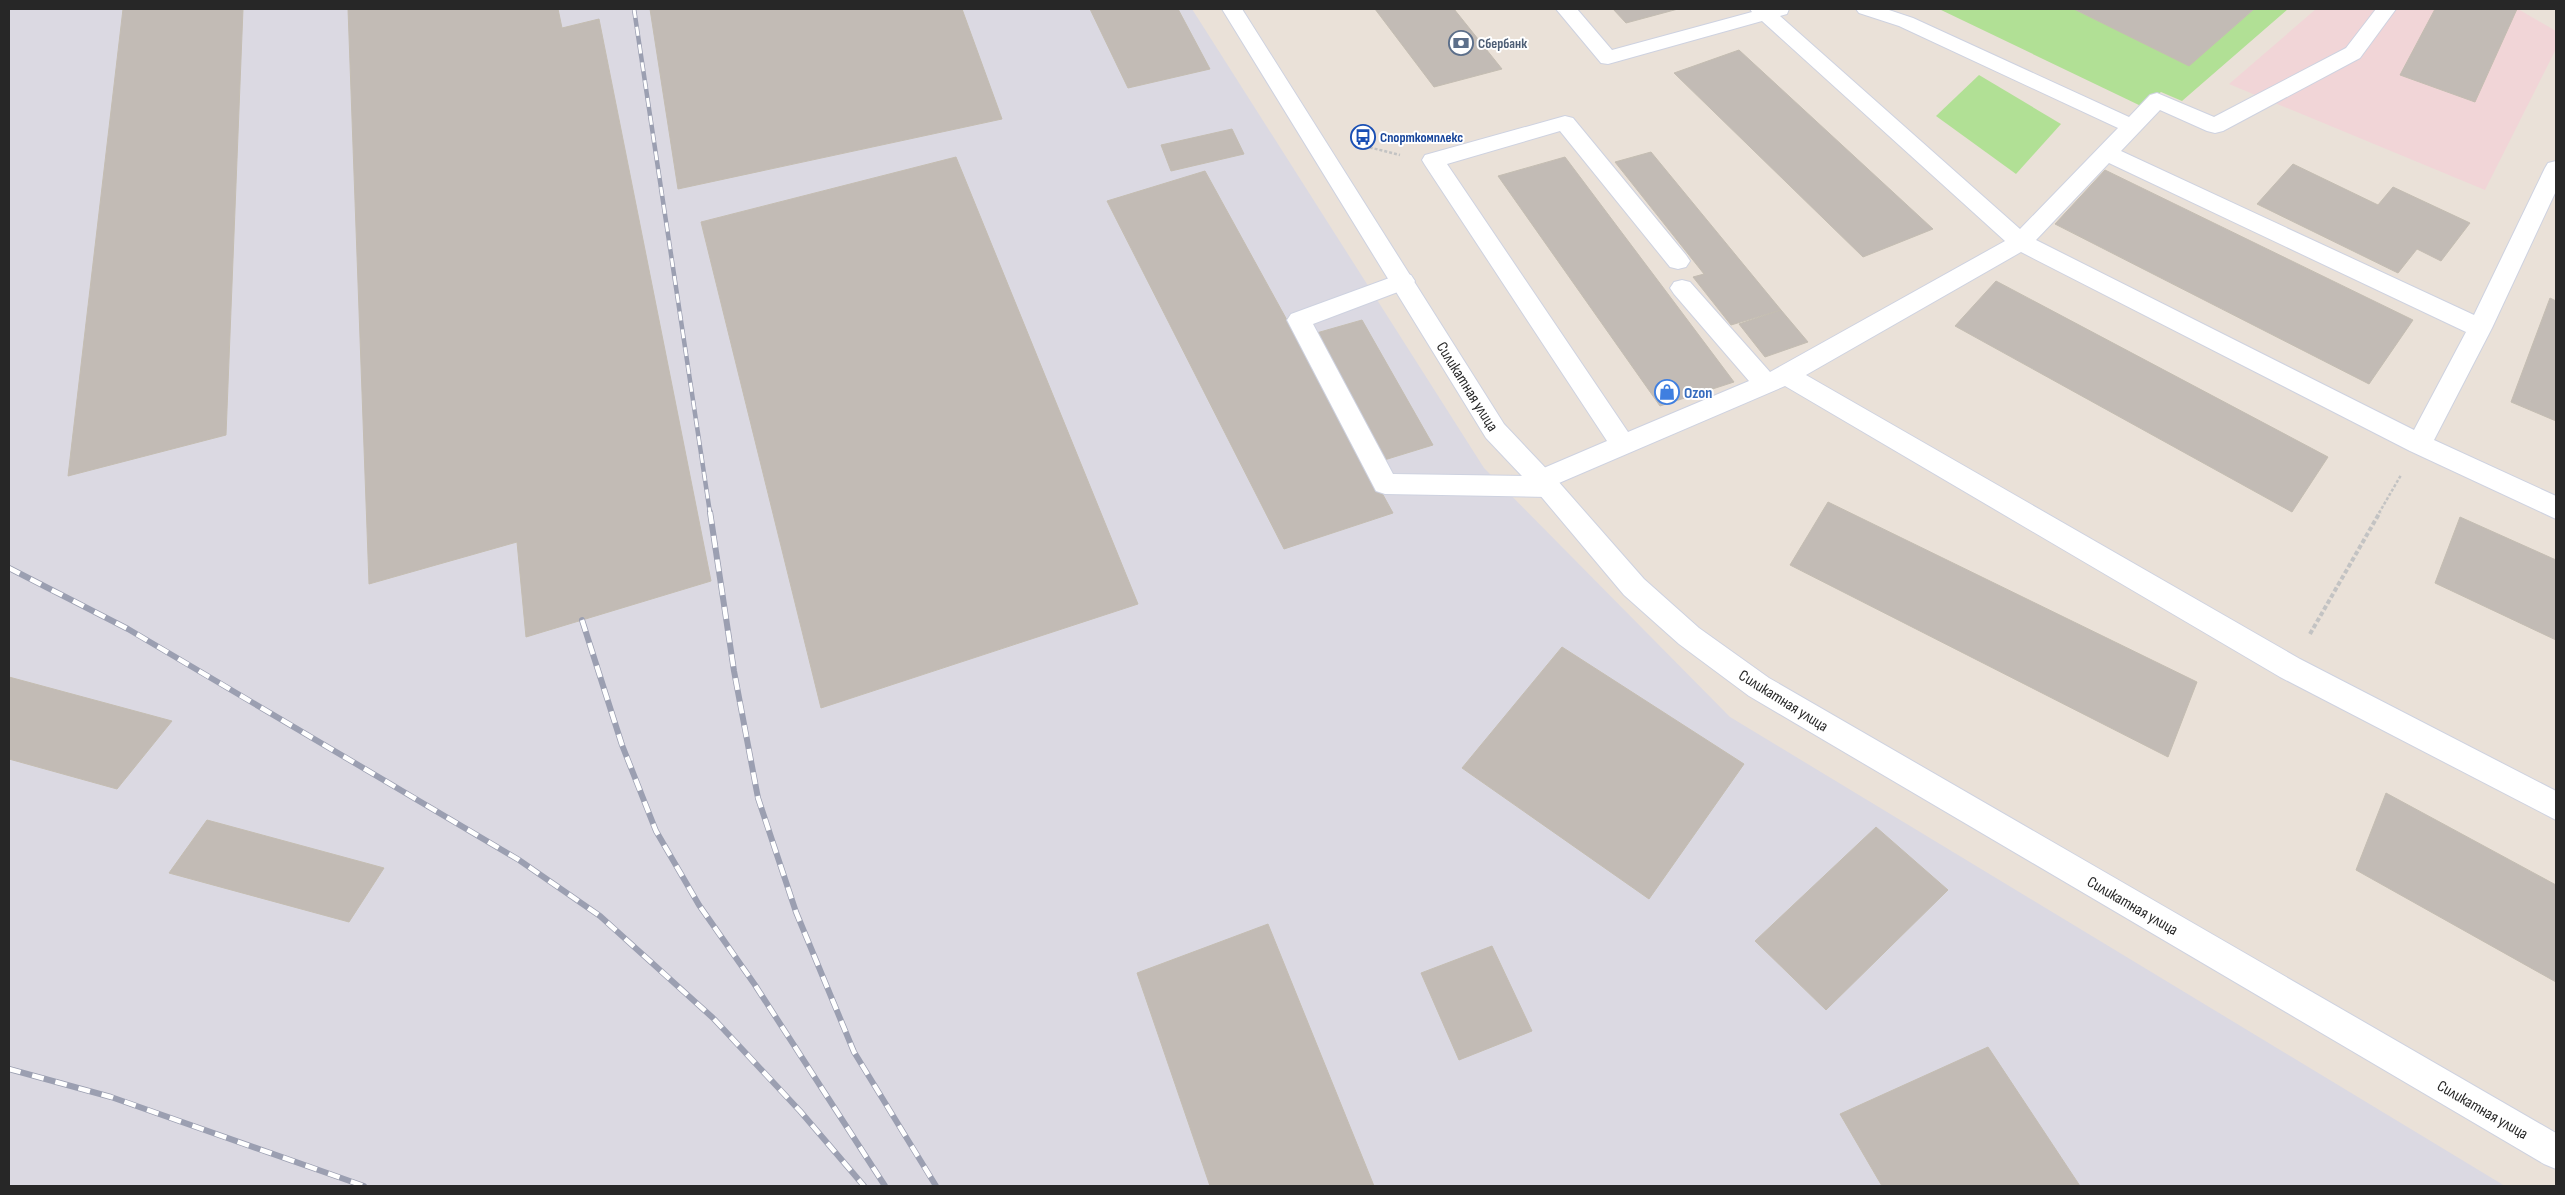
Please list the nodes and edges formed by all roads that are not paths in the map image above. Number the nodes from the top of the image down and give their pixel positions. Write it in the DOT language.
graph roads {
  1 [pos="1232,9"];
  2 [pos="1566,9"];
  3 [pos="1866,9"];
  4 [pos="2386,9"];
  5 [pos="1770,10"];
  6 [pos="2133,127"];
  7 [pos="2106,153"];
  8 [pos="2556,168"];
  9 [pos="2021,242"];
  10 [pos="1678,261"];
  11 [pos="1403,282"];
  12 [pos="1682,288"];
  13 [pos="2480,328"];
  14 [pos="1776,379"];
  15 [pos="2419,444"];
  16 [pos="1623,445"];
  17 [pos="1545,483"];
  18 [pos="2556,508"];
  19 [pos="2556,806"];
  20 [pos="2556,1152"];
  1 -- 11 [label="street, Силикатная улица"];
  2 -- 5 [label="street"];
  3 -- 6 [label="street"];
  4 -- 6 [label="street"];
  5 -- 9 [label="street"];
  6 -- 7 [label="street"];
  7 -- 9 [label="street"];
  7 -- 13 [label="street"];
  8 -- 13 [label="street"];
  9 -- 14 [label="street"];
  9 -- 15 [label="street"];
  10 -- 16 [label="street"];
  11 -- 17 [label="street, Силикатная улица"];
  11 -- 17 [label="street"];
  12 -- 14 [label="street"];
  13 -- 15 [label="street"];
  14 -- 16 [label="street"];
  14 -- 19 [label="street"];
  15 -- 18 [label="street"];
  16 -- 17 [label="street"];
  17 -- 20 [label="street, Силикатная улица"];
}
